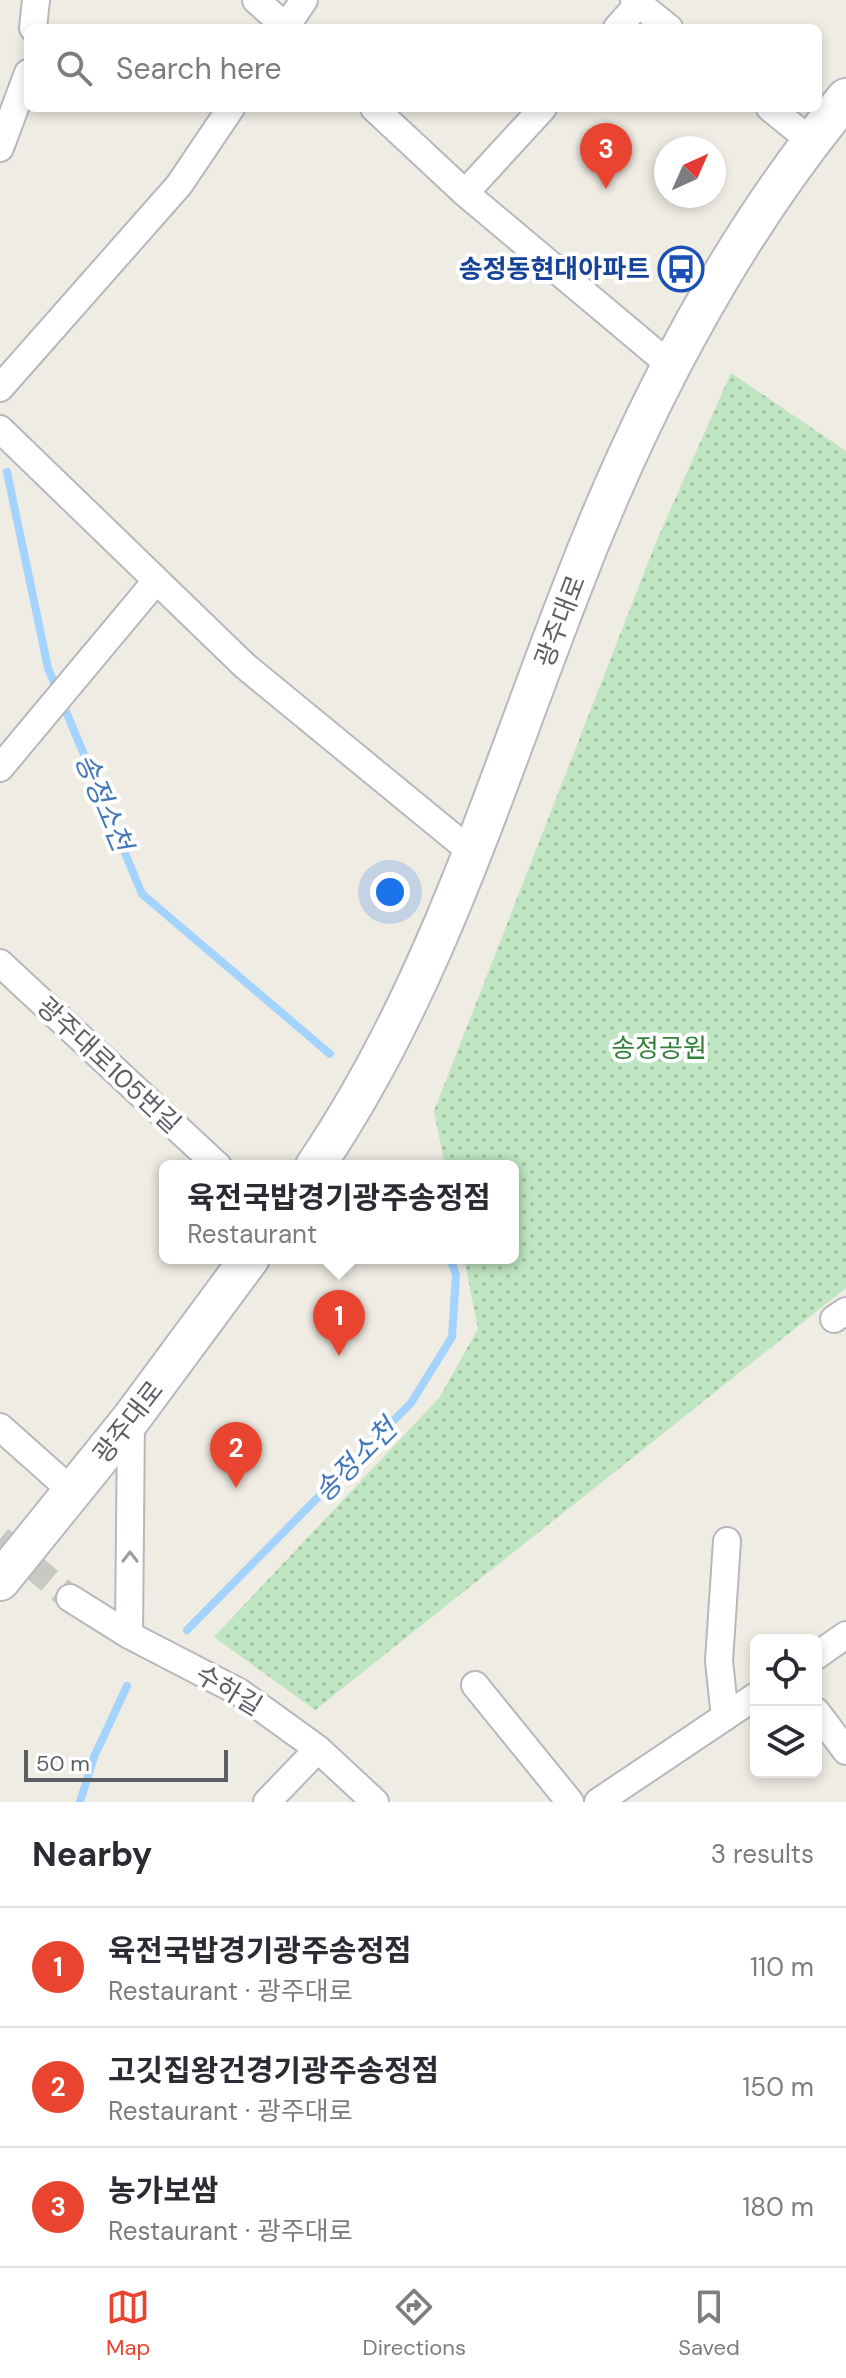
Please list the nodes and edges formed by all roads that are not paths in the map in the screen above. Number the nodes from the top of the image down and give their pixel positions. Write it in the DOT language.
graph roads {
  1 [pos="36,0"];
  2 [pos="256,0"];
  3 [pos="304,0"];
  4 [pos="639,1"];
  5 [pos="33,24"];
  6 [pos="282,24"];
  7 [pos="289,24"];
  8 [pos="620,24"];
  9 [pos="665,24"];
  10 [pos="24,84"];
  11 [pos="846,98"];
  12 [pos="228,112"];
  13 [pos="378,112"];
  14 [pos="539,112"];
  15 [pos="775,112"];
  16 [pos="811,141"];
  17 [pos="0,148"];
  18 [pos="465,193"];
  19 [pos="670,365"];
  20 [pos="0,388"];
  21 [pos="0,429"];
  22 [pos="156,581"];
  23 [pos="0,768"];
  24 [pos="474,854"];
  25 [pos="0,963"];
  26 [pos="212,1160"];
  27 [pos="319,1160"];
  28 [pos="246,1264"];
  29 [pos="131,1419"];
  30 [pos="0,1427"];
  31 [pos="73,1492"];
  32 [pos="727,1541"];
  33 [pos="0,1581"];
  34 [pos="70,1598"];
  35 [pos="129,1635"];
  36 [pos="846,1635"];
  37 [pos="822,1652"];
  38 [pos="475,1685"];
  39 [pos="750,1700"];
  40 [pos="725,1717"];
  41 [pos="822,1719"];
  42 [pos="318,1749"];
  43 [pos="846,1751"];
  44 [pos="267,1802"];
  45 [pos="375,1802"];
  46 [pos="570,1802"];
  47 [pos="598,1802"];
  1 -- 5 [label="street"];
  2 -- 6 [label="street"];
  3 -- 7 [label="street"];
  4 -- 8 [label="street"];
  4 -- 9 [label="street"];
  10 -- 17 [label="street"];
  11 -- 16 [label="street, 광주대로"];
  12 -- 20 [label="street"];
  13 -- 18 [label="street"];
  14 -- 18 [label="street"];
  15 -- 16 [label="street"];
  16 -- 19 [label="street, 광주대로"];
  18 -- 19 [label="street"];
  19 -- 24 [label="street, 광주대로"];
  21 -- 22 [label="street"];
  22 -- 23 [label="street"];
  22 -- 24 [label="street"];
  24 -- 27 [label="street, 광주대로"];
  25 -- 26 [label="street, 광주대로105번길"];
  28 -- 29 [label="street, 광주대로"];
  29 -- 31 [label="street, 광주대로"];
  35 -- 29 [label="street, one-way"];
  30 -- 31 [label="street"];
  31 -- 33 [label="street, 광주대로"];
  32 -- 40 [label="street"];
  34 -- 35 [label="street, 수하길"];
  35 -- 42 [label="street, 수하길"];
  36 -- 37 [label="street"];
  38 -- 46 [label="street"];
  39 -- 40 [label="street"];
  40 -- 47 [label="street"];
  41 -- 43 [label="street"];
  42 -- 44 [label="street"];
  42 -- 45 [label="street, 수하길"];
}
